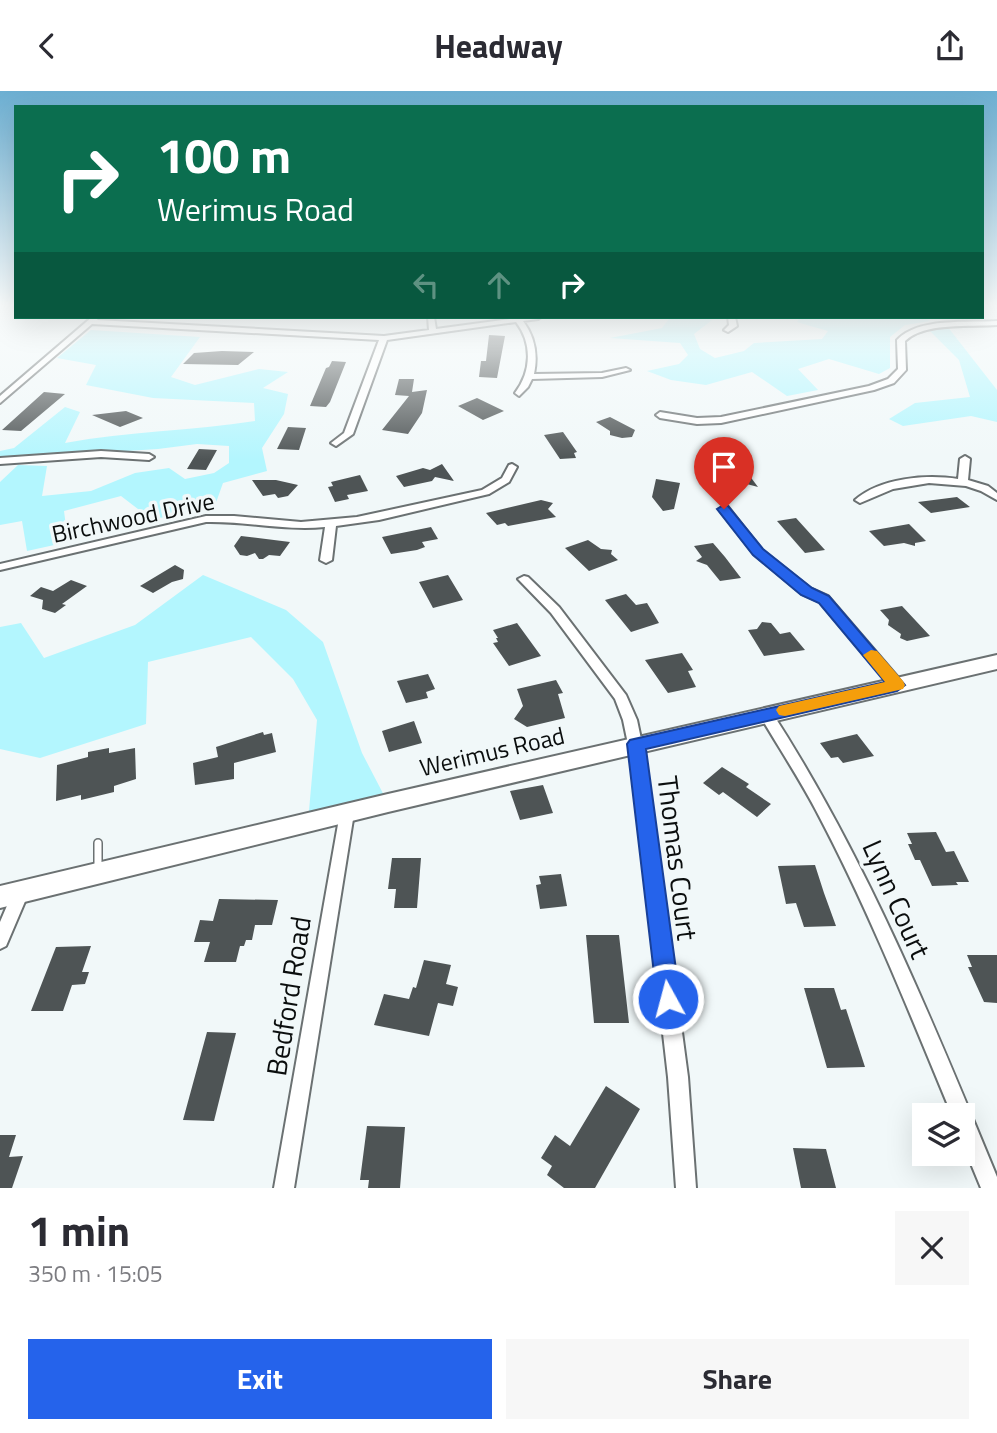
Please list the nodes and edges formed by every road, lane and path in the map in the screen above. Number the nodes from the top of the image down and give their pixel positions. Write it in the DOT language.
graph roads {
  1 [pos="49,357"];
  2 [pos="377,357"];
  3 [pos="531,357"];
  4 [pos="902,357"];
  5 [pos="626,370"];
  6 [pos="530,377"];
  7 [pos="519,393"];
  8 [pos="0,400"];
  9 [pos="660,415"];
  10 [pos="336,443"];
  11 [pos="149,457"];
  12 [pos="965,459"];
  13 [pos="0,461"];
  14 [pos="512,467"];
  15 [pos="963,480"];
  16 [pos="997,497"];
  17 [pos="860,500"];
  18 [pos="724,509"];
  19 [pos="331,523"];
  20 [pos="326,560"];
  21 [pos="0,567"];
  22 [pos="524,579"];
  23 [pos="997,662"];
  24 [pos="897,685"];
  25 [pos="766,715"];
  26 [pos="636,744"];
  27 [pos="347,813"];
  28 [pos="98,843"];
  29 [pos="98,874"];
  30 [pos="10,895"];
  31 [pos="0,941"];
  32 [pos="956,1103"];
  33 [pos="975,1148"];
  34 [pos="989,1183"];
  35 [pos="284,1188"];
  36 [pos="686,1188"];
  1 -- 8 [label="street"];
  2 -- 10 [label="street"];
  3 -- 6 [label="street"];
  4 -- 9 [label="street"];
  5 -- 6 [label="street"];
  6 -- 7 [label="street"];
  11 -- 13 [label="street"];
  12 -- 15 [label="street"];
  14 -- 19 [label="street, Birchwood Drive"];
  15 -- 16 [label="street"];
  15 -- 17 [label="street"];
  18 -- 24 [label="street"];
  19 -- 20 [label="street"];
  19 -- 21 [label="street, Birchwood Drive"];
  22 -- 26 [label="street, Thomas Court"];
  23 -- 24 [label="main road, Werimus Road"];
  24 -- 25 [label="main road, Werimus Road"];
  25 -- 26 [label="main road, Werimus Road"];
  25 -- 32 [label="street, Lynn Court"];
  26 -- 27 [label="main road, Werimus Road"];
  26 -- 36 [label="street, Thomas Court"];
  27 -- 29 [label="main road, Werimus Road"];
  27 -- 35 [label="street, Bedford Road"];
  28 -- 29 [label="lane"];
  29 -- 30 [label="main road, Werimus Road"];
  30 -- 31 [label="street"];
  33 -- 34 [label="street, Lynn Court"];
}
